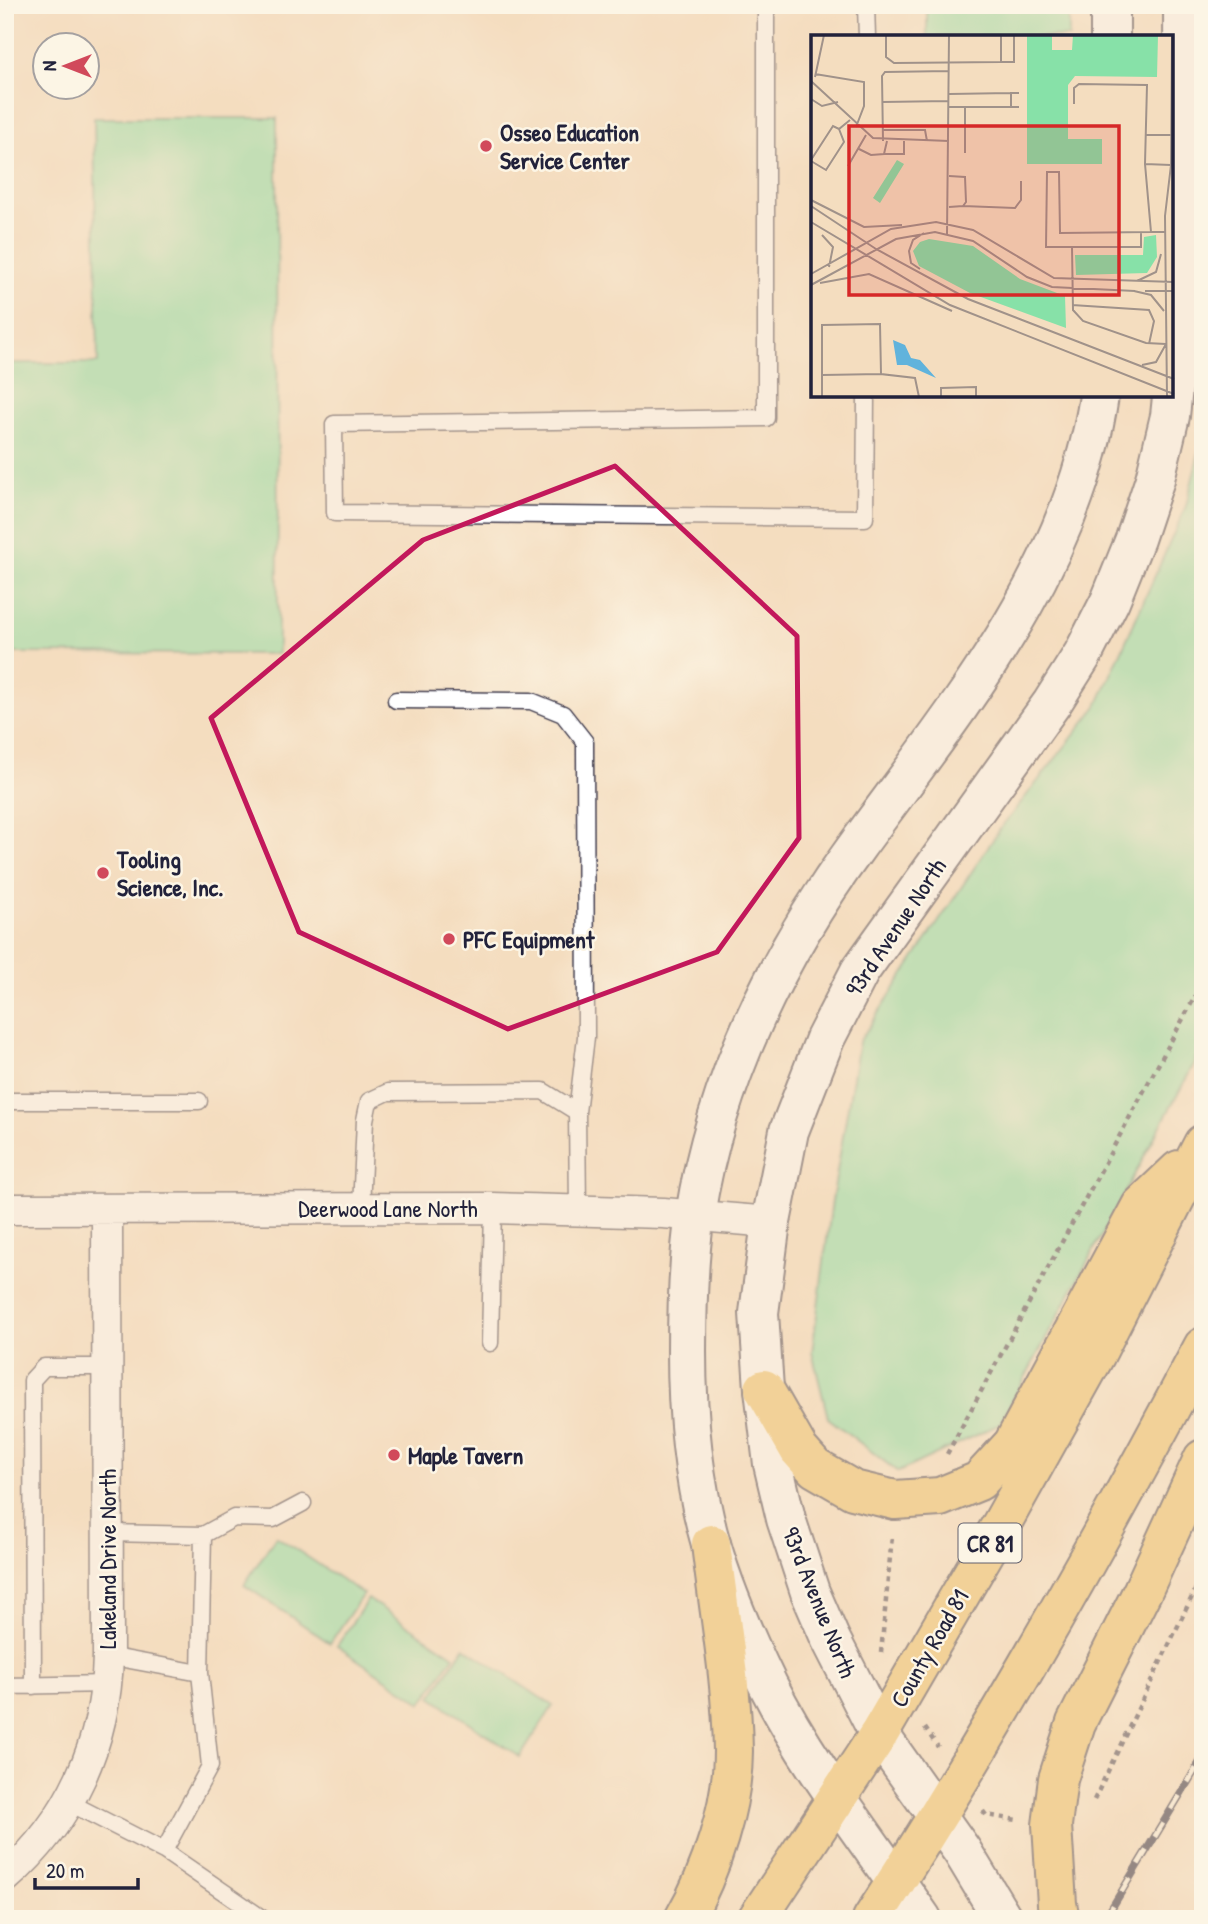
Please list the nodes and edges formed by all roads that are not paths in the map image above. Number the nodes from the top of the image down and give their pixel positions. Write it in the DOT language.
graph roads {
  1 [pos="766,5"];
  2 [pos="866,5"];
  3 [pos="1110,5"];
  4 [pos="1183,5"];
  5 [pos="867,35"];
  6 [pos="1110,35"];
  7 [pos="1181,335"];
  8 [pos="1173,394"];
  9 [pos="866,397"];
  10 [pos="1099,397"];
  11 [pos="1173,397"];
  12 [pos="396,700"];
  13 [pos="5,1101"];
  14 [pos="199,1101"];
  15 [pos="577,1111"];
  16 [pos="1201,1148"];
  17 [pos="361,1208"];
  18 [pos="493,1208"];
  19 [pos="5,1209"];
  20 [pos="107,1209"];
  21 [pos="578,1211"];
  22 [pos="695,1216"];
  23 [pos="771,1223"];
  24 [pos="490,1343"];
  25 [pos="1203,1347"];
  26 [pos="107,1367"];
  27 [pos="764,1389"];
  28 [pos="1203,1459"];
  29 [pos="303,1503"];
  30 [pos="107,1533"];
  31 [pos="203,1535"];
  32 [pos="711,1544"];
  33 [pos="108,1670"];
  34 [pos="200,1673"];
  35 [pos="5,1686"];
  36 [pos="33,1686"];
  37 [pos="879,1734"];
  38 [pos="837,1797"];
  39 [pos="68,1802"];
  40 [pos="937,1814"];
  41 [pos="164,1851"];
  42 [pos="7,1874"];
  43 [pos="894,1881"];
  44 [pos="263,1919"];
  45 [pos="684,1919"];
  46 [pos="757,1919"];
  47 [pos="872,1919"];
  48 [pos="922,1919"];
  49 [pos="1003,1919"];
  50 [pos="1060,1919"];
  1 -- 9 [label="lane"];
  2 -- 5 [label="lane"];
  3 -- 6 [label="street"];
  4 -- 7 [label="street, 93rd Avenue North"];
  7 -- 8 [label="street, 93rd Avenue North"];
  10 -- 22 [label="street"];
  11 -- 23 [label="street, 93rd Avenue North"];
  12 -- 15 [label="lane"];
  13 -- 14 [label="lane"];
  15 -- 17 [label="lane"];
  15 -- 21 [label="lane"];
  16 -- 27 [label="highway"];
  16 -- 37 [label="highway, County Road 81 / CR 81"];
  17 -- 18 [label="street, Deerwood Lane North"];
  17 -- 20 [label="street, Deerwood Lane North"];
  18 -- 21 [label="street, Deerwood Lane North"];
  18 -- 24 [label="lane"];
  19 -- 20 [label="street, Deerwood Lane North"];
  20 -- 26 [label="street, Lakeland Drive North"];
  21 -- 22 [label="street, Deerwood Lane North"];
  22 -- 23 [label="street, Deerwood Lane North"];
  22 -- 32 [label="street"];
  23 -- 27 [label="street, 93rd Avenue North"];
  25 -- 40 [label="highway"];
  26 -- 30 [label="street, Lakeland Drive North"];
  26 -- 36 [label="lane"];
  27 -- 37 [label="street, 93rd Avenue North"];
  28 -- 50 [label="highway"];
  29 -- 31 [label="lane"];
  30 -- 31 [label="lane"];
  30 -- 33 [label="street, Lakeland Drive North"];
  31 -- 34 [label="lane"];
  32 -- 38 [label="street"];
  32 -- 45 [label="highway"];
  33 -- 34 [label="lane"];
  33 -- 36 [label="lane"];
  33 -- 39 [label="street, Lakeland Drive North"];
  34 -- 41 [label="lane"];
  35 -- 36 [label="lane"];
  37 -- 38 [label="highway, County Road 81 / CR 81"];
  37 -- 40 [label="street, 93rd Avenue North"];
  38 -- 43 [label="street"];
  38 -- 46 [label="highway, County Road 81 / CR 81"];
  39 -- 41 [label="lane"];
  39 -- 42 [label="street, Lakeland Drive North"];
  40 -- 43 [label="highway"];
  40 -- 49 [label="street, 93rd Avenue North"];
  41 -- 44 [label="lane"];
  43 -- 47 [label="highway"];
  43 -- 48 [label="street"];
}
